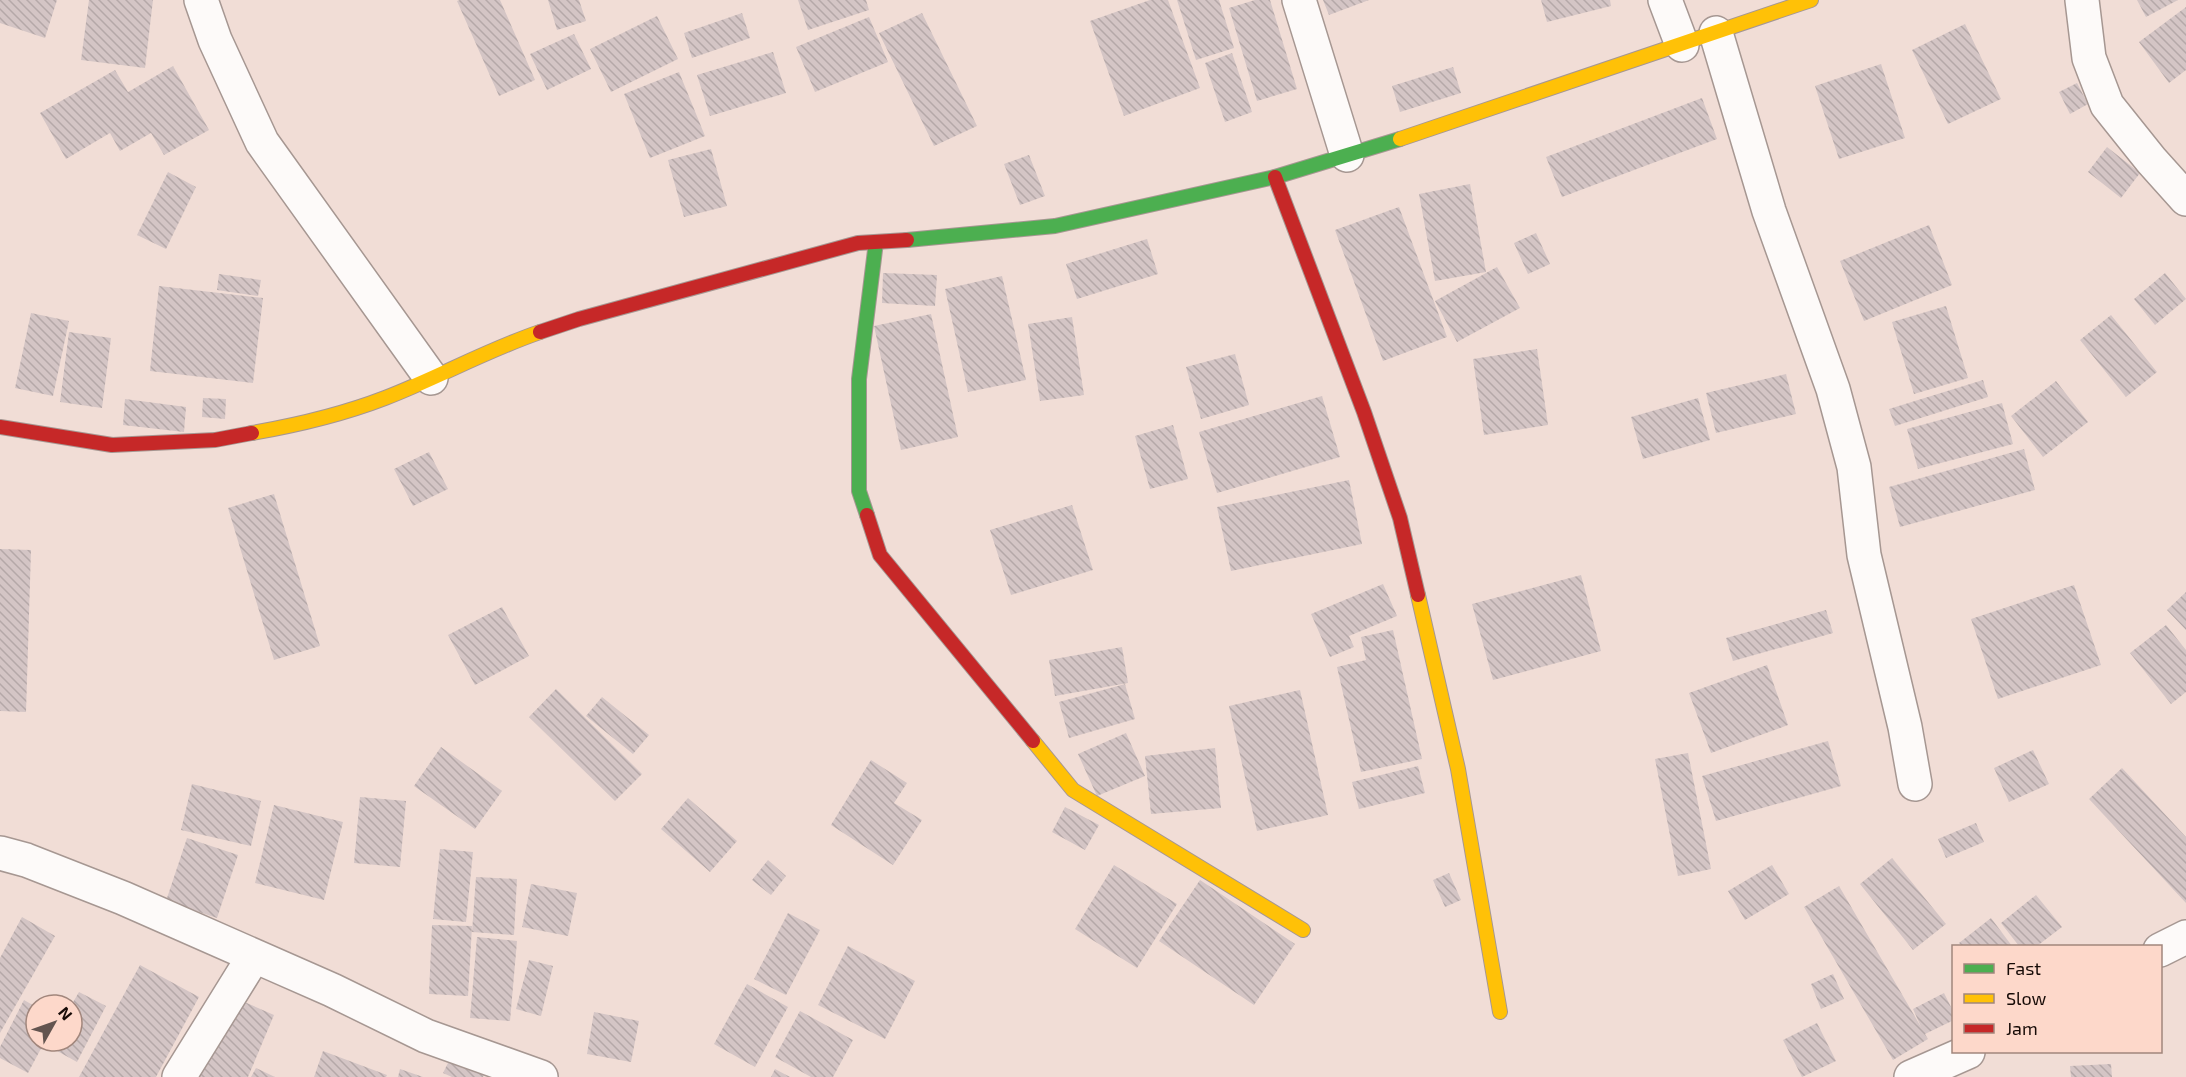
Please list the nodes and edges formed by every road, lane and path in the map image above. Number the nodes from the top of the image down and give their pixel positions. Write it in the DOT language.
graph roads {
  1 [pos="201,0"];
  2 [pos="1299,0"];
  3 [pos="1665,0"];
  4 [pos="1811,0"];
  5 [pos="2082,0"];
  6 [pos="1716,33"];
  7 [pos="1682,45"];
  8 [pos="1347,155"];
  9 [pos="1275,177"];
  10 [pos="2186,199"];
  11 [pos="876,242"];
  12 [pos="431,378"];
  13 [pos="0,427"];
  14 [pos="1915,784"];
  15 [pos="0,853"];
  16 [pos="1303,930"];
  17 [pos="2186,936"];
  18 [pos="2162,949"];
  19 [pos="254,956"];
  20 [pos="1500,1012"];
  21 [pos="1966,1053"];
  22 [pos="179,1077"];
  23 [pos="541,1077"];
  24 [pos="1911,1077"];
  1 -- 12 [label="street"];
  2 -- 8 [label="street"];
  3 -- 7 [label="street"];
  4 -- 6 [label="street"];
  5 -- 10 [label="street"];
  6 -- 7 [label="street"];
  6 -- 14 [label="street"];
  7 -- 8 [label="street"];
  8 -- 9 [label="street"];
  9 -- 11 [label="street"];
  9 -- 20 [label="street"];
  11 -- 12 [label="street"];
  11 -- 16 [label="street"];
  12 -- 13 [label="street"];
  15 -- 19 [label="street"];
  17 -- 18 [label="street"];
  19 -- 22 [label="street"];
  19 -- 23 [label="street"];
  21 -- 24 [label="street"];
}
